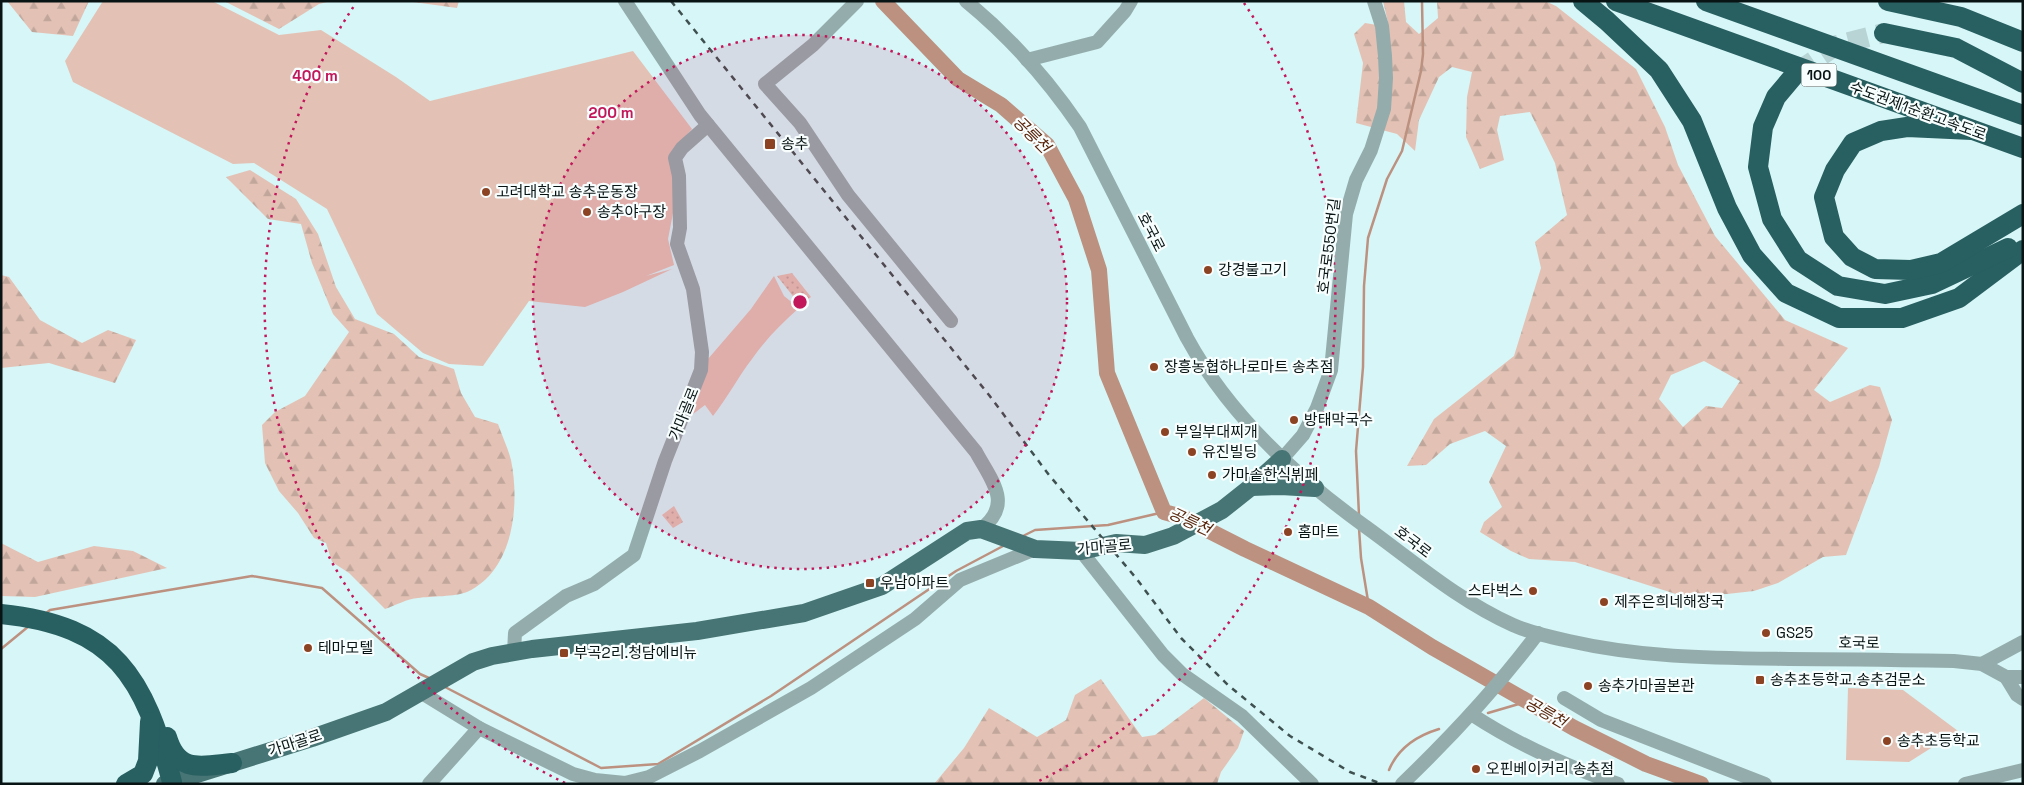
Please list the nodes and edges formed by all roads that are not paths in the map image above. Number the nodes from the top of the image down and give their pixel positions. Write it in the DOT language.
graph roads {
  1 [pos="856,1"];
  2 [pos="966,1"];
  3 [pos="1130,1"];
  4 [pos="1374,1"];
  5 [pos="1583,1"];
  6 [pos="1616,1"];
  7 [pos="1706,1"];
  8 [pos="1888,1"];
  9 [pos="627,4"];
  10 [pos="1884,33"];
  11 [pos="2023,42"];
  12 [pos="1027,60"];
  13 [pos="1797,72"];
  14 [pos="2023,83"];
  15 [pos="2023,115"];
  16 [pos="708,125"];
  17 [pos="1972,130"];
  18 [pos="2023,148"];
  19 [pos="2023,214"];
  20 [pos="2023,240"];
  21 [pos="2023,250"];
  22 [pos="951,320"];
  23 [pos="1282,459"];
  24 [pos="1251,487"];
  25 [pos="1315,488"];
  26 [pos="985,530"];
  27 [pos="1035,548"];
  28 [pos="1081,551"];
  29 [pos="1,614"];
  30 [pos="1538,634"];
  31 [pos="2023,642"];
  32 [pos="514,652"];
  33 [pos="1982,664"];
  34 [pos="2006,677"];
  35 [pos="2023,677"];
  36 [pos="422,693"];
  37 [pos="1564,698"];
  38 [pos="2023,699"];
  39 [pos="151,713"];
  40 [pos="1471,714"];
  41 [pos="479,728"];
  42 [pos="232,763"];
  43 [pos="2023,770"];
  44 [pos="168,783"];
  45 [pos="126,784"];
  46 [pos="429,784"];
  47 [pos="1312,784"];
  48 [pos="1402,784"];
  49 [pos="1618,784"];
  50 [pos="1765,784"];
  51 [pos="1965,784"];
  1 -- 22 [label="street"];
  2 -- 12 [label="street, 호국로"];
  3 -- 12 [label="street"];
  4 -- 23 [label="street, 호국로550번길"];
  5 -- 21 [label="highway"];
  6 -- 17 [label="highway, 수도권제1순환고속도로 / 100"];
  7 -- 15 [label="highway, 수도권제1순환고속도로 / 100"];
  8 -- 11 [label="highway"];
  9 -- 16 [label="street"];
  10 -- 14 [label="highway"];
  12 -- 23 [label="street, 호국로"];
  13 -- 20 [label="highway"];
  16 -- 26 [label="street"];
  16 -- 32 [label="street, 가마골로"];
  17 -- 18 [label="highway, 수도권제1순환고속도로 / 100"];
  17 -- 19 [label="highway"];
  23 -- 24 [label="main road"];
  23 -- 25 [label="street, 호국로"];
  24 -- 25 [label="main road"];
  24 -- 28 [label="main road, 가마골로"];
  25 -- 30 [label="street, 호국로"];
  26 -- 27 [label="main road, 가마골로"];
  26 -- 32 [label="main road"];
  27 -- 28 [label="main road, 가마골로"];
  27 -- 41 [label="street"];
  28 -- 47 [label="street"];
  29 -- 39 [label="highway"];
  30 -- 33 [label="street, 호국로"];
  30 -- 40 [label="street"];
  31 -- 33 [label="street"];
  32 -- 36 [label="main road, 가마골로"];
  33 -- 34 [label="street, 호국로"];
  34 -- 35 [label="street, 호국로"];
  34 -- 38 [label="street, 호국로"];
  36 -- 41 [label="street"];
  36 -- 42 [label="main road, 가마골로"];
  37 -- 50 [label="street"];
  39 -- 42 [label="highway"];
  39 -- 44 [label="highway"];
  39 -- 45 [label="highway"];
  40 -- 48 [label="street"];
  40 -- 49 [label="street"];
  41 -- 46 [label="street"];
  42 -- 44 [label="main road, 가마골로"];
  43 -- 51 [label="street"];
}
